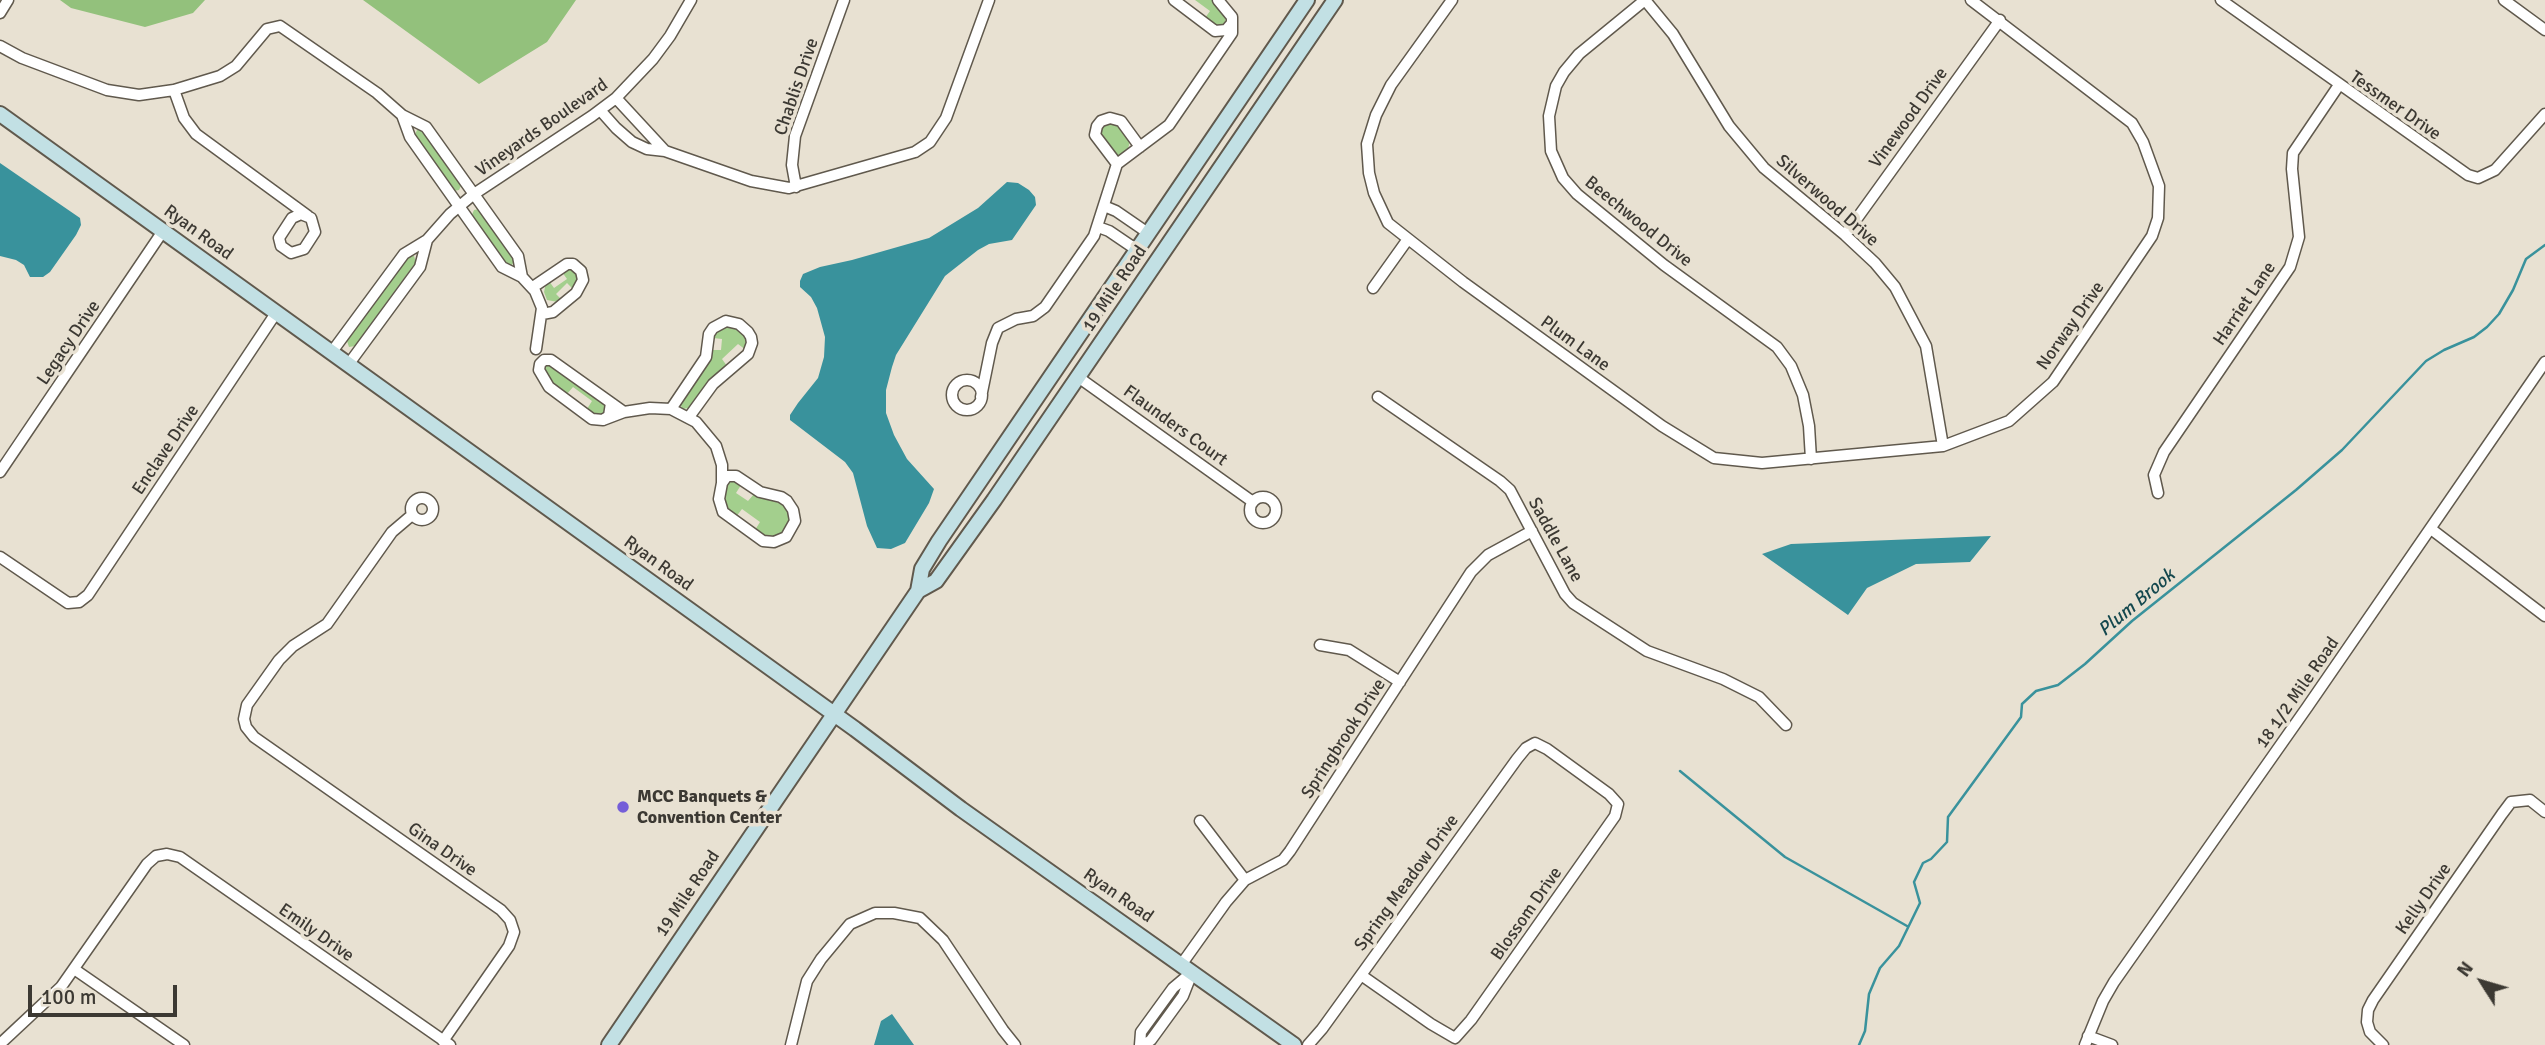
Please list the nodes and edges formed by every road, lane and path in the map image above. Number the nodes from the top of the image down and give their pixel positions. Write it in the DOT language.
graph roads {
  1 [pos="8,0"];
  2 [pos="691,0"];
  3 [pos="844,0"];
  4 [pos="989,0"];
  5 [pos="1174,0"];
  6 [pos="1218,0"];
  7 [pos="1307,0"];
  8 [pos="1335,0"];
  9 [pos="1452,0"];
  10 [pos="1645,0"];
  11 [pos="1971,0"];
  12 [pos="2221,0"];
  13 [pos="2504,0"];
  14 [pos="0,13"];
  15 [pos="2000,20"];
  16 [pos="1233,22"];
  17 [pos="2545,30"];
  18 [pos="1215,31"];
  19 [pos="1227,39"];
  20 [pos="0,46"];
  21 [pos="2339,85"];
  22 [pos="174,90"];
  23 [pos="616,98"];
  24 [pos="600,110"];
  25 [pos="0,114"];
  26 [pos="2545,114"];
  27 [pos="402,115"];
  28 [pos="1140,147"];
  29 [pos="665,151"];
  30 [pos="1117,164"];
  31 [pos="796,187"];
  32 [pos="474,194"];
  33 [pos="290,203"];
  34 [pos="458,206"];
  35 [pos="1104,206"];
  36 [pos="308,216"];
  37 [pos="289,222"];
  38 [pos="1098,227"];
  39 [pos="163,231"];
  40 [pos="1150,231"];
  41 [pos="1844,235"];
  42 [pos="1408,239"];
  43 [pos="427,240"];
  44 [pos="1166,249"];
  45 [pos="1136,250"];
  46 [pos="522,277"];
  47 [pos="533,287"];
  48 [pos="1373,288"];
  49 [pos="276,313"];
  50 [pos="542,314"];
  51 [pos="536,349"];
  52 [pos="331,353"];
  53 [pos="551,360"];
  54 [pos="2545,362"];
  55 [pos="348,365"];
  56 [pos="539,370"];
  57 [pos="985,373"];
  58 [pos="1078,377"];
  59 [pos="973,382"];
  60 [pos="1041,391"];
  61 [pos="981,397"];
  62 [pos="1378,397"];
  63 [pos="611,403"];
  64 [pos="671,409"];
  65 [pos="624,412"];
  66 [pos="1054,413"];
  67 [pos="689,417"];
  68 [pos="603,420"];
  69 [pos="1943,446"];
  70 [pos="1811,459"];
  71 [pos="722,465"];
  72 [pos="0,472"];
  73 [pos="736,476"];
  74 [pos="722,483"];
  75 [pos="2158,493"];
  76 [pos="1253,502"];
  77 [pos="412,515"];
  78 [pos="2431,529"];
  79 [pos="1532,531"];
  80 [pos="939,541"];
  81 [pos="0,557"];
  82 [pos="953,558"];
  83 [pos="918,591"];
  84 [pos="2545,616"];
  85 [pos="1320,645"];
  86 [pos="1400,682"];
  87 [pos="834,714"];
  88 [pos="1786,725"];
  89 [pos="1618,804"];
  90 [pos="2545,811"];
  91 [pos="1200,821"];
  92 [pos="1245,880"];
  93 [pos="74,969"];
  94 [pos="1186,969"];
  95 [pos="1361,975"];
  96 [pos="2087,1040"];
  97 [pos="446,1043"];
  98 [pos="0,1044"];
  99 [pos="184,1045"];
  100 [pos="609,1045"];
  101 [pos="791,1045"];
  102 [pos="1016,1045"];
  103 [pos="1142,1045"];
  104 [pos="1294,1045"];
  105 [pos="1308,1045"];
  106 [pos="2112,1045"];
  107 [pos="2383,1045"];
  1 -- 14 [label="street"];
  2 -- 23 [label="street, Vineyards Boulevard"];
  3 -- 31 [label="street, Chablis Drive"];
  4 -- 31 [label="street"];
  5 -- 18 [label="street"];
  6 -- 16 [label="street"];
  7 -- 40 [label="main road, 19 Mile Road"];
  8 -- 44 [label="main road, 19 Mile Road"];
  9 -- 42 [label="street, Plum Lane"];
  10 -- 41 [label="street, Silverwood Drive"];
  10 -- 70 [label="street, Beechwood Drive"];
  11 -- 15 [label="street, Norway Drive"];
  12 -- 21 [label="street, Tessmer Drive"];
  13 -- 17 [label="street"];
  15 -- 41 [label="street, Vinewood Drive"];
  15 -- 69 [label="street, Norway Drive"];
  16 -- 18 [label="street"];
  16 -- 19 [label="street"];
  18 -- 19 [label="street"];
  19 -- 28 [label="street"];
  20 -- 22 [label="street"];
  21 -- 26 [label="street, Tessmer Drive"];
  21 -- 75 [label="street, Harriet Lane"];
  22 -- 27 [label="street"];
  22 -- 33 [label="street"];
  23 -- 24 [label="street, Vineyards Boulevard"];
  23 -- 29 [label="street"];
  24 -- 29 [label="street"];
  24 -- 32 [label="street, Vineyards Boulevard"];
  25 -- 39 [label="main road, Ryan Road"];
  27 -- 32 [label="street"];
  27 -- 34 [label="street"];
  28 -- 30 [label="street"];
  28 -- 30 [label="street"];
  29 -- 31 [label="street"];
  30 -- 35 [label="street"];
  32 -- 34 [label="street, Vineyards Boulevard"];
  32 -- 46 [label="street"];
  33 -- 36 [label="street"];
  33 -- 37 [label="street"];
  34 -- 43 [label="street, Vineyards Boulevard"];
  34 -- 46 [label="street"];
  35 -- 38 [label="street"];
  35 -- 40 [label="street"];
  36 -- 37 [label="street"];
  36 -- 37 [label="street"];
  38 -- 45 [label="street"];
  38 -- 57 [label="street"];
  39 -- 49 [label="main road, Ryan Road"];
  39 -- 72 [label="street, Legacy Drive"];
  40 -- 44 [label="main road"];
  40 -- 45 [label="main road, 19 Mile Road"];
  41 -- 69 [label="street, Silverwood Drive"];
  42 -- 48 [label="street"];
  42 -- 70 [label="street, Plum Lane"];
  43 -- 52 [label="street, Vineyards Boulevard"];
  43 -- 55 [label="street, Vineyards Boulevard"];
  44 -- 58 [label="main road, 19 Mile Road"];
  45 -- 60 [label="main road, 19 Mile Road"];
  46 -- 47 [label="street"];
  47 -- 50 [label="street"];
  47 -- 50 [label="street"];
  49 -- 52 [label="main road, Ryan Road"];
  49 -- 81 [label="street, Enclave Drive"];
  50 -- 51 [label="street"];
  51 -- 53 [label="street"];
  51 -- 56 [label="street"];
  52 -- 55 [label="main road, Ryan Road"];
  53 -- 56 [label="street"];
  53 -- 63 [label="street"];
  54 -- 78 [label="street, 18 1/2 Mile Road"];
  55 -- 87 [label="main road, Ryan Road"];
  56 -- 68 [label="street"];
  57 -- 59 [label="street"];
  57 -- 61 [label="street"];
  58 -- 66 [label="main road, 19 Mile Road"];
  58 -- 76 [label="street, Flaunders Court"];
  59 -- 61 [label="street"];
  59 -- 61 [label="street"];
  60 -- 66 [label="main road"];
  60 -- 80 [label="main road, 19 Mile Road"];
  62 -- 79 [label="street, Saddle Lane"];
  63 -- 65 [label="street"];
  63 -- 68 [label="street"];
  64 -- 65 [label="street"];
  64 -- 67 [label="street"];
  64 -- 67 [label="street"];
  65 -- 68 [label="street"];
  66 -- 82 [label="main road, 19 Mile Road"];
  67 -- 71 [label="street"];
  69 -- 70 [label="street, Norway Drive"];
  71 -- 73 [label="street"];
  71 -- 74 [label="street"];
  73 -- 74 [label="street"];
  73 -- 74 [label="street"];
  77 -- 97 [label="street, Gina Drive"];
  78 -- 84 [label="street"];
  78 -- 96 [label="street, 18 1/2 Mile Road"];
  79 -- 86 [label="street, Springbrook Drive"];
  79 -- 88 [label="street, Saddle Lane"];
  80 -- 82 [label="main road"];
  80 -- 83 [label="main road, 19 Mile Road"];
  82 -- 83 [label="main road, 19 Mile Road"];
  83 -- 87 [label="main road, 19 Mile Road"];
  85 -- 86 [label="street"];
  86 -- 92 [label="street, Springbrook Drive"];
  87 -- 94 [label="main road, Ryan Road"];
  87 -- 100 [label="main road, 19 Mile Road"];
  89 -- 95 [label="street, Spring Meadow Drive"];
  89 -- 95 [label="street, Blossom Drive"];
  90 -- 107 [label="street, Kelly Drive"];
  91 -- 92 [label="street"];
  92 -- 94 [label="street, Springbrook Drive"];
  93 -- 97 [label="street, Emily Drive"];
  93 -- 98 [label="street"];
  93 -- 99 [label="street"];
  94 -- 103 [label="street, Springbrook Drive"];
  94 -- 104 [label="main road, Ryan Road"];
  95 -- 105 [label="street, Spring Meadow Drive"];
  96 -- 106 [label="street"];
  101 -- 102 [label="street"];
}
